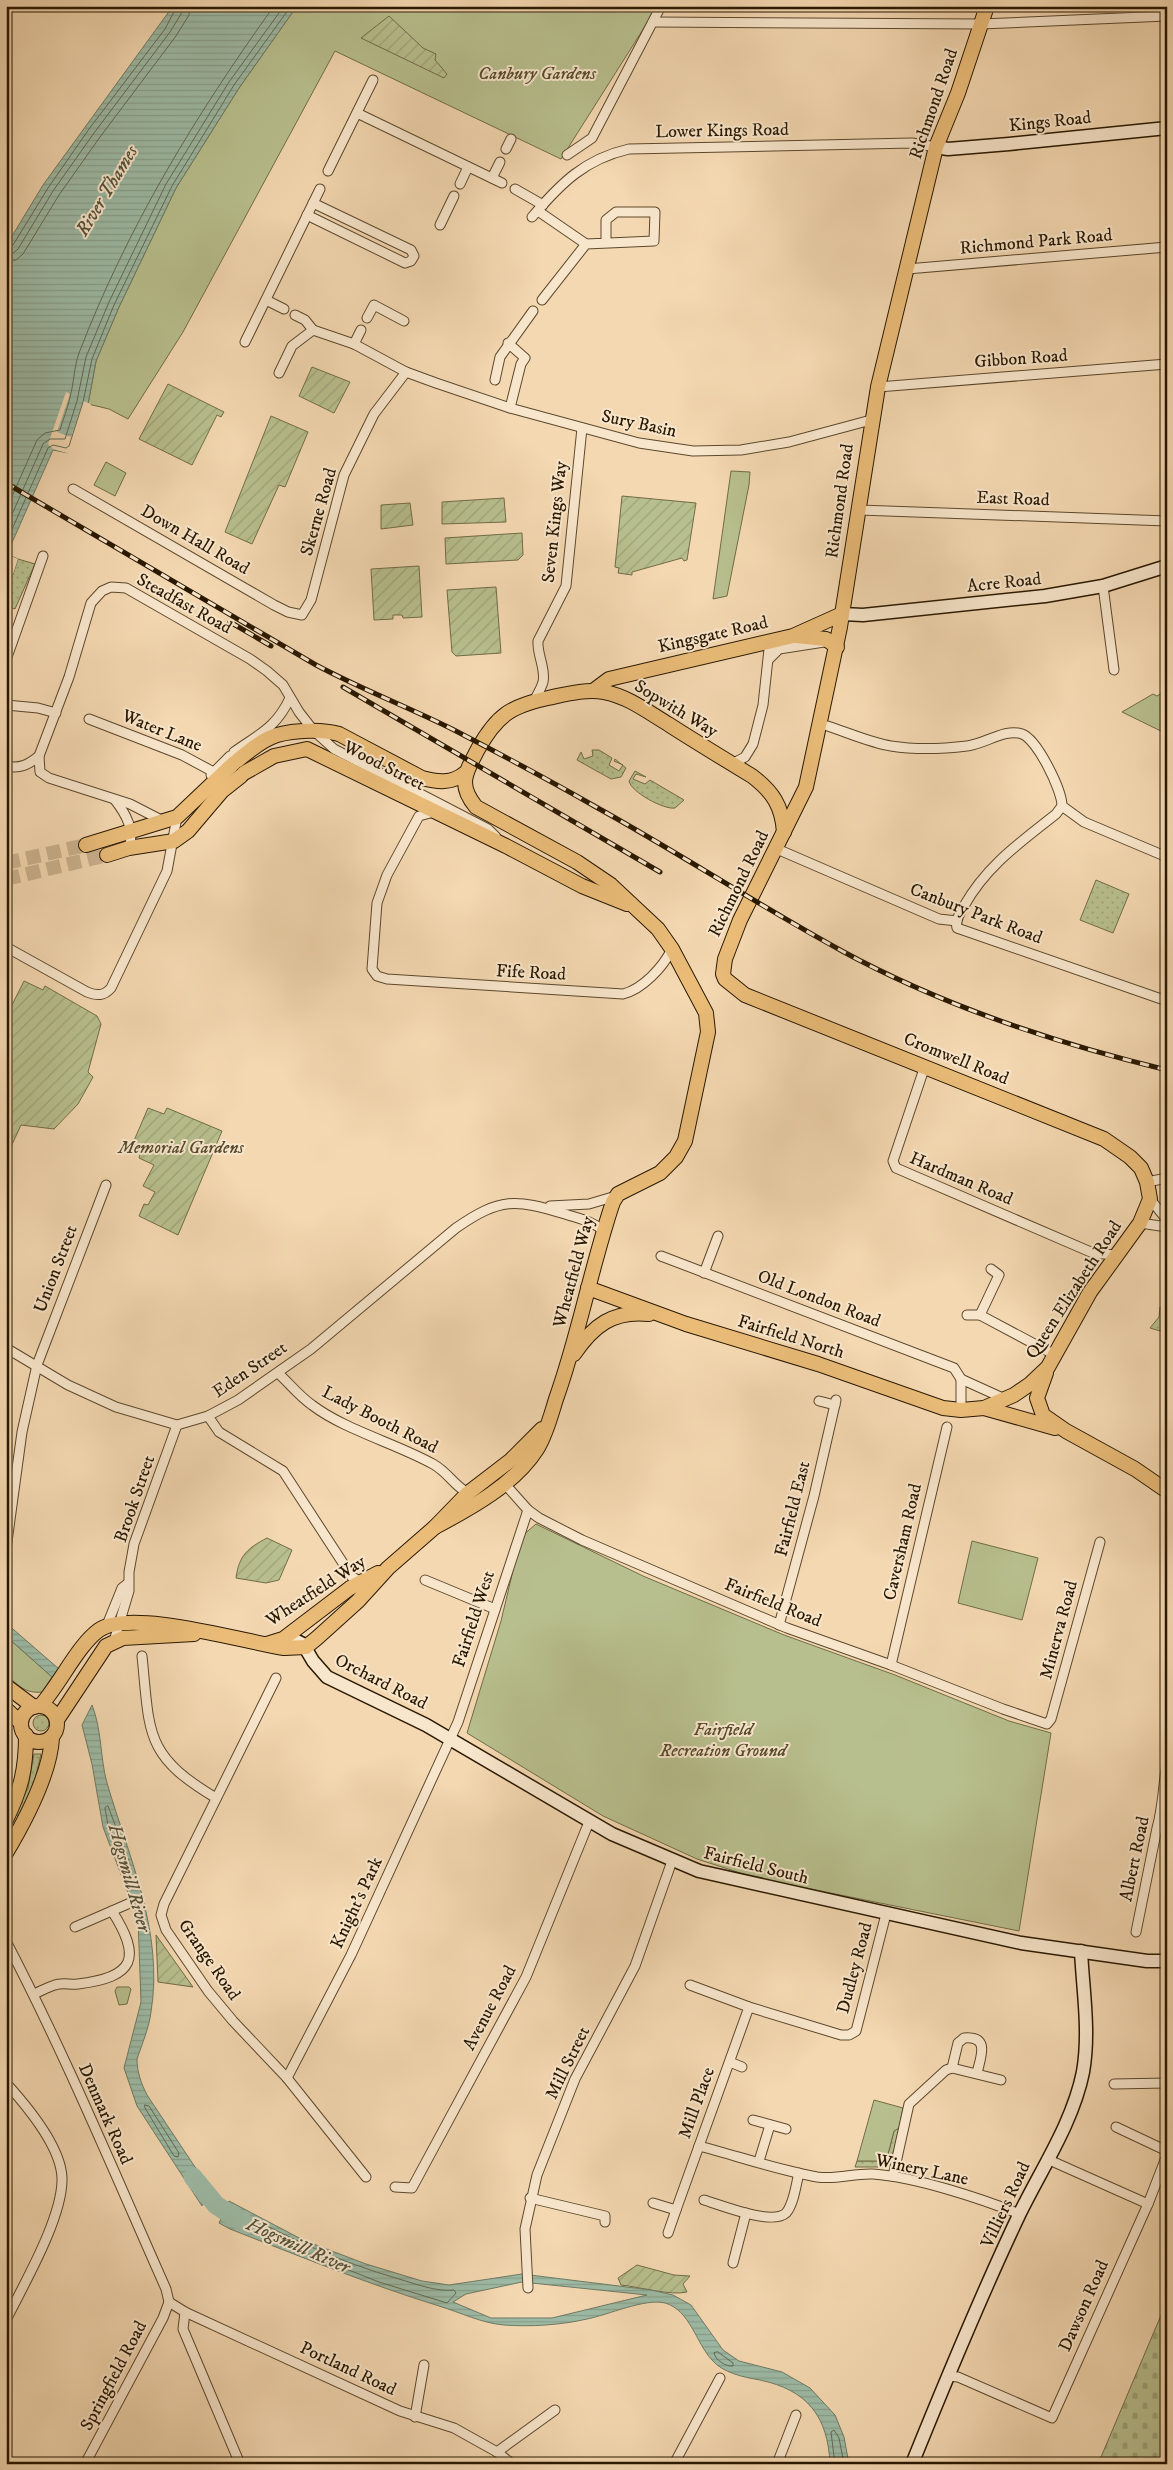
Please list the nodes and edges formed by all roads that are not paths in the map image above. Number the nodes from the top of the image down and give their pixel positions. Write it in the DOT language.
graph roads {
  1 [pos="661,6"];
  2 [pos="987,6"];
  3 [pos="1167,16"];
  4 [pos="653,22"];
  5 [pos="981,24"];
  6 [pos="373,80"];
  7 [pos="357,113"];
  8 [pos="1167,128"];
  9 [pos="511,139"];
  10 [pos="936,147"];
  11 [pos="506,149"];
  12 [pos="567,154"];
  13 [pos="500,162"];
  14 [pos="468,167"];
  15 [pos="328,171"];
  16 [pos="492,178"];
  17 [pos="502,183"];
  18 [pos="460,184"];
  19 [pos="320,189"];
  20 [pos="515,189"];
  21 [pos="454,196"];
  22 [pos="313,202"];
  23 [pos="538,211"];
  24 [pos="307,215"];
  25 [pos="440,225"];
  26 [pos="606,243"];
  27 [pos="586,244"];
  28 [pos="1167,248"];
  29 [pos="907,269"];
  30 [pos="266,300"];
  31 [pos="542,300"];
  32 [pos="284,309"];
  33 [pos="533,311"];
  34 [pos="295,315"];
  35 [pos="367,318"];
  36 [pos="404,321"];
  37 [pos="313,330"];
  38 [pos="361,330"];
  39 [pos="245,342"];
  40 [pos="508,343"];
  41 [pos="354,344"];
  42 [pos="1167,364"];
  43 [pos="406,372"];
  44 [pos="279,374"];
  45 [pos="495,380"];
  46 [pos="878,387"];
  47 [pos="510,408"];
  48 [pos="871,420"];
  49 [pos="582,428"];
  50 [pos="73,489"];
  51 [pos="858,510"];
  52 [pos="1167,521"];
  53 [pos="42,556"];
  54 [pos="1167,566"];
  55 [pos="1103,586"];
  56 [pos="842,614"];
  57 [pos="302,615"];
  58 [pos="793,636"];
  59 [pos="774,640"];
  60 [pos="831,643"];
  61 [pos="769,659"];
  62 [pos="6,660"];
  63 [pos="1114,670"];
  64 [pos="593,691"];
  65 [pos="290,698"];
  66 [pos="534,701"];
  67 [pos="6,705"];
  68 [pos="56,713"];
  69 [pos="89,719"];
  70 [pos="821,724"];
  71 [pos="313,730"];
  72 [pos="39,756"];
  73 [pos="234,758"];
  74 [pos="732,764"];
  75 [pos="6,766"];
  76 [pos="218,774"];
  77 [pos="465,774"];
  78 [pos="116,800"];
  79 [pos="1062,806"];
  80 [pos="435,812"];
  81 [pos="175,817"];
  82 [pos="131,831"];
  83 [pos="784,833"];
  84 [pos="174,841"];
  85 [pos="86,845"];
  86 [pos="506,846"];
  87 [pos="129,848"];
  88 [pos="777,849"];
  89 [pos="107,855"];
  90 [pos="1167,857"];
  91 [pos="632,906"];
  92 [pos="957,921"];
  93 [pos="7,949"];
  94 [pos="672,949"];
  95 [pos="736,990"];
  96 [pos="1167,1001"];
  97 [pos="924,1066"];
  98 [pos="1167,1178"];
  99 [pos="1147,1182"];
  100 [pos="106,1185"];
  101 [pos="616,1196"];
  102 [pos="1150,1199"];
  103 [pos="544,1207"];
  104 [pos="1167,1220"];
  105 [pos="1140,1223"];
  106 [pos="1167,1227"];
  107 [pos="604,1231"];
  108 [pos="718,1236"];
  109 [pos="1115,1255"];
  110 [pos="661,1256"];
  111 [pos="991,1269"];
  112 [pos="704,1273"];
  113 [pos="588,1288"];
  114 [pos="968,1315"];
  115 [pos="980,1315"];
  116 [pos="662,1316"];
  117 [pos="6,1348"];
  118 [pos="1055,1355"];
  119 [pos="571,1358"];
  120 [pos="37,1365"];
  121 [pos="1048,1367"];
  122 [pos="278,1373"];
  123 [pos="961,1379"];
  124 [pos="1005,1399"];
  125 [pos="820,1401"];
  126 [pos="984,1408"];
  127 [pos="961,1410"];
  128 [pos="208,1416"];
  129 [pos="547,1424"];
  130 [pos="177,1425"];
  131 [pos="946,1427"];
  132 [pos="1066,1431"];
  133 [pos="504,1484"];
  134 [pos="1167,1491"];
  135 [pos="468,1493"];
  136 [pos="528,1510"];
  137 [pos="435,1527"];
  138 [pos="1100,1542"];
  139 [pos="6,1549"];
  140 [pos="426,1580"];
  141 [pos="359,1583"];
  142 [pos="127,1584"];
  143 [pos="495,1609"];
  144 [pos="114,1623"];
  145 [pos="779,1625"];
  146 [pos="203,1633"];
  147 [pos="283,1639"];
  148 [pos="114,1641"];
  149 [pos="264,1645"];
  150 [pos="306,1647"];
  151 [pos="142,1656"];
  152 [pos="891,1665"];
  153 [pos="276,1678"];
  154 [pos="6,1686"];
  155 [pos="37,1706"];
  156 [pos="6,1709"];
  157 [pos="56,1720"];
  158 [pos="1047,1724"];
  159 [pos="23,1729"];
  160 [pos="52,1738"];
  161 [pos="450,1738"];
  162 [pos="1167,1764"];
  163 [pos="216,1798"];
  164 [pos="1164,1816"];
  165 [pos="6,1820"];
  166 [pos="589,1822"];
  167 [pos="6,1853"];
  168 [pos="672,1861"];
  169 [pos="130,1903"];
  170 [pos="112,1912"];
  171 [pos="886,1914"];
  172 [pos="75,1927"];
  173 [pos="1136,1932"];
  174 [pos="6,1941"];
  175 [pos="1081,1951"];
  176 [pos="1167,1961"];
  177 [pos="690,1984"];
  178 [pos="34,1994"];
  179 [pos="749,2007"];
  180 [pos="730,2062"];
  181 [pos="742,2067"];
  182 [pos="952,2068"];
  183 [pos="977,2073"];
  184 [pos="287,2078"];
  185 [pos="1001,2080"];
  186 [pos="6,2083"];
  187 [pos="1167,2083"];
  188 [pos="1114,2084"];
  189 [pos="753,2120"];
  190 [pos="770,2125"];
  191 [pos="1116,2126"];
  192 [pos="786,2129"];
  193 [pos="699,2146"];
  194 [pos="1167,2151"];
  195 [pos="1167,2156"];
  196 [pos="1048,2159"];
  197 [pos="759,2161"];
  198 [pos="799,2173"];
  199 [pos="893,2176"];
  200 [pos="366,2177"];
  201 [pos="395,2187"];
  202 [pos="530,2198"];
  203 [pos="704,2200"];
  204 [pos="653,2203"];
  205 [pos="1148,2204"];
  206 [pos="676,2210"];
  207 [pos="746,2213"];
  208 [pos="1020,2214"];
  209 [pos="605,2222"];
  210 [pos="668,2233"];
  211 [pos="733,2263"];
  212 [pos="527,2282"];
  213 [pos="169,2302"];
  214 [pos="185,2312"];
  215 [pos="6,2320"];
  216 [pos="424,2365"];
  217 [pos="947,2376"];
  218 [pos="720,2378"];
  219 [pos="555,2410"];
  220 [pos="796,2415"];
  221 [pos="415,2417"];
  222 [pos="497,2452"];
  223 [pos="85,2464"];
  224 [pos="240,2464"];
  225 [pos="512,2464"];
  226 [pos="674,2464"];
  227 [pos="777,2464"];
  228 [pos="912,2464"];
  1 -- 4 [label="street"];
  2 -- 5 [label="main road, Richmond Road"];
  3 -- 5 [label="street"];
  4 -- 5 [label="street"];
  4 -- 12 [label="street"];
  5 -- 10 [label="main road, Richmond Road"];
  6 -- 7 [label="street"];
  7 -- 14 [label="street"];
  7 -- 15 [label="street"];
  8 -- 10 [label="street, Kings Road"];
  9 -- 11 [label="street"];
  10 -- 23 [label="street, Lower Kings Road"];
  10 -- 29 [label="main road, Richmond Road"];
  13 -- 16 [label="street"];
  14 -- 16 [label="street"];
  14 -- 18 [label="street"];
  16 -- 17 [label="street"];
  19 -- 22 [label="street"];
  20 -- 23 [label="street"];
  21 -- 25 [label="street"];
  22 -- 24 [label="street"];
  22 -- 24 [label="street"];
  23 -- 27 [label="street"];
  24 -- 30 [label="street"];
  26 -- 26 [label="street"];
  26 -- 27 [label="street"];
  27 -- 31 [label="street"];
  28 -- 29 [label="street, Richmond Park Road"];
  29 -- 46 [label="main road, Richmond Road"];
  30 -- 32 [label="street"];
  30 -- 39 [label="street"];
  33 -- 40 [label="street"];
  34 -- 37 [label="street"];
  35 -- 36 [label="street"];
  37 -- 41 [label="street, Sury Basin"];
  37 -- 44 [label="street"];
  38 -- 41 [label="street"];
  40 -- 45 [label="street"];
  40 -- 47 [label="street"];
  41 -- 43 [label="street, Sury Basin"];
  42 -- 46 [label="street, Gibbon Road"];
  43 -- 47 [label="street, Sury Basin"];
  43 -- 57 [label="street, Skerne Road"];
  46 -- 48 [label="main road, Richmond Road"];
  47 -- 49 [label="street, Sury Basin"];
  48 -- 49 [label="street, Sury Basin"];
  48 -- 51 [label="main road, Richmond Road"];
  49 -- 66 [label="street, Seven Kings Way"];
  50 -- 57 [label="street, Down Hall Road"];
  51 -- 52 [label="street, East Road"];
  51 -- 56 [label="main road, Richmond Road"];
  53 -- 62 [label="street"];
  54 -- 55 [label="street, Acre Road"];
  55 -- 56 [label="street, Acre Road"];
  55 -- 63 [label="street"];
  56 -- 58 [label="main road, Kingsgate Road"];
  56 -- 60 [label="main road, Richmond Road"];
  58 -- 59 [label="main road, Kingsgate Road"];
  58 -- 60 [label="main road"];
  59 -- 61 [label="street"];
  59 -- 64 [label="main road, Kingsgate Road"];
  60 -- 61 [label="street, Kingsgate Road"];
  60 -- 70 [label="main road, Richmond Road"];
  61 -- 74 [label="street"];
  64 -- 66 [label="main road, Sopwith Way"];
  64 -- 74 [label="main road, Sopwith Way"];
  65 -- 68 [label="street, Steadfast Road"];
  65 -- 71 [label="street, Wood Street"];
  65 -- 73 [label="street"];
  66 -- 77 [label="main road, Sopwith Way"];
  67 -- 68 [label="street"];
  68 -- 72 [label="street, Steadfast Road"];
  69 -- 76 [label="street, Water Lane"];
  70 -- 79 [label="street"];
  70 -- 83 [label="main road, Richmond Road"];
  71 -- 73 [label="main road"];
  71 -- 77 [label="main road"];
  71 -- 86 [label="street, Wood Street"];
  72 -- 75 [label="street"];
  72 -- 78 [label="street"];
  73 -- 76 [label="main road"];
  74 -- 83 [label="main road, Sopwith Way"];
  76 -- 81 [label="main road"];
  77 -- 91 [label="main road"];
  78 -- 81 [label="street"];
  78 -- 82 [label="street"];
  79 -- 90 [label="street"];
  79 -- 92 [label="street"];
  80 -- 84 [label="main road, Wood Street"];
  80 -- 86 [label="main road, Wood Street"];
  80 -- 94 [label="street, Fife Road"];
  81 -- 82 [label="main road"];
  81 -- 84 [label="street"];
  82 -- 85 [label="main road"];
  82 -- 87 [label="street"];
  83 -- 88 [label="main road, Richmond Road"];
  84 -- 87 [label="main road"];
  84 -- 93 [label="street"];
  86 -- 91 [label="main road, Wood Street"];
  87 -- 89 [label="main road"];
  88 -- 92 [label="street, Canbury Park Road"];
  88 -- 95 [label="main road, Richmond Road"];
  91 -- 94 [label="main road, Wood Street"];
  92 -- 96 [label="street, Canbury Park Road"];
  94 -- 101 [label="main road, Wood Street"];
  95 -- 97 [label="main road, Cromwell Road"];
  97 -- 99 [label="main road, Cromwell Road"];
  97 -- 109 [label="street, Hardman Road"];
  98 -- 99 [label="street"];
  99 -- 102 [label="main road"];
  100 -- 120 [label="street, Union Street"];
  101 -- 103 [label="street"];
  101 -- 107 [label="main road, Wheatfield Way"];
  102 -- 104 [label="street"];
  102 -- 105 [label="main road, Queen Elizabeth Road"];
  103 -- 107 [label="street"];
  103 -- 122 [label="street, Eden Street"];
  105 -- 106 [label="street"];
  105 -- 109 [label="main road, Queen Elizabeth Road"];
  107 -- 113 [label="main road, Wheatfield Way"];
  108 -- 112 [label="street"];
  109 -- 118 [label="main road, Queen Elizabeth Road"];
  110 -- 112 [label="street, Old London Road"];
  111 -- 115 [label="street"];
  112 -- 123 [label="street, Old London Road"];
  113 -- 116 [label="main road, Fairfield North"];
  113 -- 119 [label="main road, Wheatfield Way"];
  114 -- 115 [label="street"];
  115 -- 118 [label="street"];
  116 -- 119 [label="main road, Wheatfield Way"];
  116 -- 127 [label="main road, Fairfield North"];
  117 -- 120 [label="street"];
  118 -- 121 [label="main road, Queen Elizabeth Road"];
  119 -- 129 [label="main road, Wheatfield Way"];
  120 -- 130 [label="street"];
  120 -- 139 [label="street, Union Street"];
  121 -- 124 [label="main road, Queen Elizabeth Road"];
  121 -- 132 [label="main road"];
  122 -- 128 [label="street, Eden Street"];
  122 -- 135 [label="street, Lady Booth Road"];
  123 -- 124 [label="street, Old London Road"];
  123 -- 127 [label="street"];
  124 -- 126 [label="main road, Queen Elizabeth Road"];
  125 -- 145 [label="street, Fairfield East"];
  126 -- 127 [label="main road, Fairfield North"];
  126 -- 132 [label="main road"];
  128 -- 130 [label="street, Eden Street"];
  128 -- 141 [label="street"];
  129 -- 133 [label="main road, Wheatfield Way"];
  129 -- 135 [label="main road, Wheatfield Way"];
  130 -- 142 [label="street, Brook Street"];
  131 -- 152 [label="street, Caversham Road"];
  132 -- 134 [label="main road"];
  133 -- 136 [label="street, Fairfield Road"];
  133 -- 137 [label="main road, Wheatfield Way"];
  135 -- 137 [label="main road, Wheatfield Way"];
  136 -- 143 [label="street, Fairfield West"];
  136 -- 145 [label="street, Fairfield Road"];
  137 -- 141 [label="main road, Wheatfield Way"];
  138 -- 158 [label="street, Minerva Road"];
  140 -- 143 [label="street"];
  141 -- 147 [label="main road, Wheatfield Way"];
  141 -- 150 [label="main road, Wheatfield Way"];
  142 -- 144 [label="street, Brook Street"];
  142 -- 144 [label="street, Brook Street"];
  143 -- 161 [label="street, Fairfield West"];
  144 -- 146 [label="main road, Wheatfield Way"];
  144 -- 148 [label="street"];
  144 -- 155 [label="main road"];
  145 -- 152 [label="street, Fairfield Road"];
  146 -- 148 [label="main road, Wheatfield Way"];
  146 -- 149 [label="main road, Wheatfield Way"];
  147 -- 149 [label="main road, Wheatfield Way"];
  147 -- 150 [label="street"];
  148 -- 157 [label="main road"];
  149 -- 150 [label="main road, Wheatfield Way"];
  150 -- 161 [label="street, Orchard Road"];
  151 -- 163 [label="street"];
  152 -- 158 [label="street, Fairfield Road"];
  153 -- 163 [label="street, Grange Road"];
  154 -- 155 [label="main road"];
  155 -- 157 [label="main road"];
  155 -- 159 [label="main road"];
  156 -- 159 [label="main road"];
  157 -- 160 [label="main road"];
  159 -- 160 [label="main road"];
  159 -- 165 [label="main road"];
  160 -- 167 [label="main road"];
  161 -- 166 [label="street, Fairfield South"];
  161 -- 184 [label="street, Knight's Park"];
  162 -- 164 [label="street, Albert Road"];
  163 -- 184 [label="street, Grange Road"];
  164 -- 173 [label="street, Albert Road"];
  166 -- 168 [label="street, Fairfield South"];
  166 -- 201 [label="street, Avenue Road"];
  168 -- 171 [label="street, Fairfield South"];
  168 -- 202 [label="street, Mill Street"];
  169 -- 170 [label="street"];
  170 -- 172 [label="street"];
  170 -- 178 [label="street"];
  171 -- 175 [label="street, Fairfield South"];
  171 -- 179 [label="street, Dudley Road"];
  174 -- 178 [label="street, Denmark Road"];
  175 -- 176 [label="street, Fairfield South"];
  175 -- 196 [label="street, Villiers Road"];
  177 -- 179 [label="street"];
  178 -- 213 [label="street, Denmark Road"];
  179 -- 180 [label="street, Mill Place"];
  180 -- 181 [label="street"];
  180 -- 193 [label="street, Mill Place"];
  182 -- 183 [label="street"];
  182 -- 183 [label="street"];
  182 -- 199 [label="street"];
  183 -- 185 [label="street"];
  184 -- 200 [label="street, Grange Road"];
  186 -- 215 [label="street"];
  187 -- 188 [label="street"];
  189 -- 190 [label="street"];
  190 -- 192 [label="street"];
  190 -- 197 [label="street"];
  191 -- 194 [label="street"];
  193 -- 197 [label="street, Winery Lane"];
  193 -- 206 [label="street, Mill Place"];
  195 -- 205 [label="street"];
  196 -- 205 [label="street"];
  196 -- 208 [label="street, Villiers Road"];
  197 -- 198 [label="street, Winery Lane"];
  198 -- 199 [label="street, Winery Lane"];
  198 -- 207 [label="street"];
  199 -- 208 [label="street, Winery Lane"];
  202 -- 209 [label="street"];
  202 -- 212 [label="street, Mill Street"];
  203 -- 207 [label="street"];
  204 -- 206 [label="street"];
  205 -- 217 [label="street, Dawson Road"];
  206 -- 210 [label="street, Mill Place"];
  207 -- 211 [label="street"];
  208 -- 217 [label="street, Villiers Road"];
  213 -- 214 [label="street, Portland Road"];
  213 -- 223 [label="street, Springfield Road"];
  214 -- 221 [label="street, Portland Road"];
  214 -- 224 [label="street"];
  216 -- 221 [label="street"];
  217 -- 228 [label="street, Villiers Road"];
  218 -- 226 [label="street"];
  219 -- 222 [label="street"];
  220 -- 227 [label="street"];
  221 -- 222 [label="street, Portland Road"];
  222 -- 225 [label="street, Portland Road"];
}
